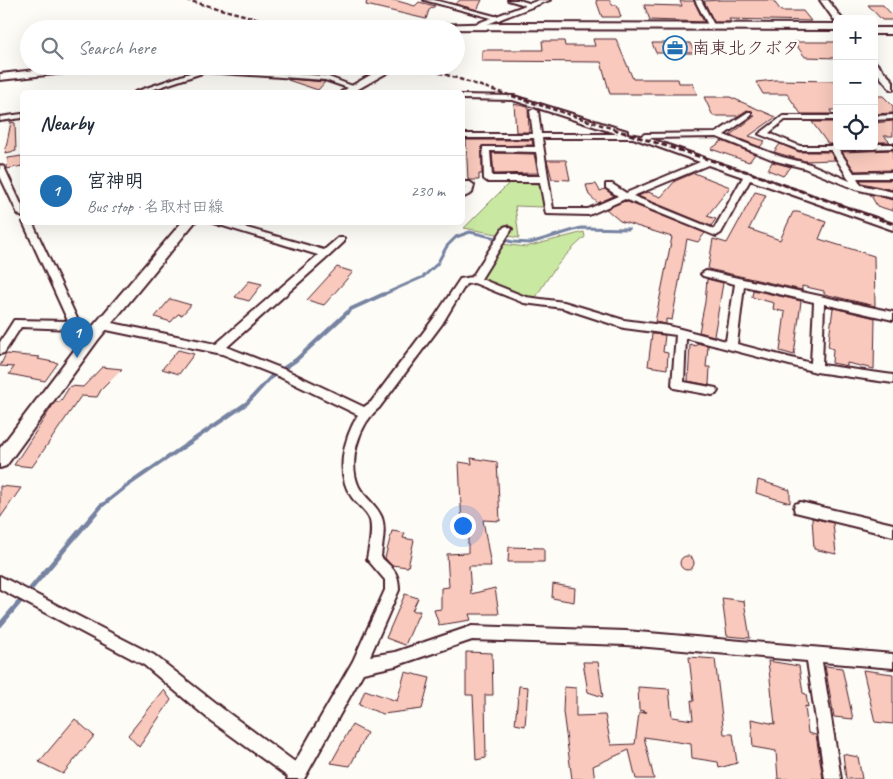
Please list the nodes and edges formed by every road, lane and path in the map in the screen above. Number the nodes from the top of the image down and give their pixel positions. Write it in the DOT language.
graph roads {
  1 [pos="427,0"];
  2 [pos="511,0"];
  3 [pos="546,0"];
  4 [pos="698,0"];
  5 [pos="824,0"];
  6 [pos="532,5"];
  7 [pos="835,15"];
  8 [pos="499,18"];
  9 [pos="833,26"];
  10 [pos="878,26"];
  11 [pos="893,26"];
  12 [pos="712,27"];
  13 [pos="465,30"];
  14 [pos="465,31"];
  15 [pos="465,31"];
  16 [pos="833,31"];
  17 [pos="878,31"];
  18 [pos="893,31"];
  19 [pos="878,68"];
  20 [pos="20,71"];
  21 [pos="0,73"];
  22 [pos="20,75"];
  23 [pos="189,75"];
  24 [pos="280,75"];
  25 [pos="378,75"];
  26 [pos="0,77"];
  27 [pos="893,87"];
  28 [pos="145,90"];
  29 [pos="350,90"];
  30 [pos="465,97"];
  31 [pos="534,110"];
  32 [pos="748,114"];
  33 [pos="20,116"];
  34 [pos="893,117"];
  35 [pos="833,118"];
  36 [pos="878,118"];
  37 [pos="0,119"];
  38 [pos="718,135"];
  39 [pos="465,136"];
  40 [pos="538,136"];
  41 [pos="634,136"];
  42 [pos="893,146"];
  43 [pos="878,147"];
  44 [pos="833,148"];
  45 [pos="540,150"];
  46 [pos="835,150"];
  47 [pos="708,162"];
  48 [pos="1,173"];
  49 [pos="893,175"];
  50 [pos="748,176"];
  51 [pos="851,176"];
  52 [pos="544,179"];
  53 [pos="465,185"];
  54 [pos="609,186"];
  55 [pos="858,187"];
  56 [pos="465,194"];
  57 [pos="893,195"];
  58 [pos="625,196"];
  59 [pos="20,210"];
  60 [pos="28,225"];
  61 [pos="186,225"];
  62 [pos="224,225"];
  63 [pos="893,227"];
  64 [pos="502,236"];
  65 [pos="341,240"];
  66 [pos="326,254"];
  67 [pos="706,274"];
  68 [pos="475,280"];
  69 [pos="740,282"];
  70 [pos="819,300"];
  71 [pos="893,316"];
  72 [pos="75,325"];
  73 [pos="98,331"];
  74 [pos="681,333"];
  75 [pos="731,346"];
  76 [pos="218,348"];
  77 [pos="0,350"];
  78 [pos="816,368"];
  79 [pos="893,379"];
  80 [pos="712,391"];
  81 [pos="365,414"];
  82 [pos="0,461"];
  83 [pos="800,508"];
  84 [pos="893,530"];
  85 [pos="0,582"];
  86 [pos="813,654"];
  87 [pos="893,661"];
  88 [pos="358,666"];
  89 [pos="296,776"];
  90 [pos="833,779"];
  1 -- 8 [label="street"];
  2 -- 6 [label="street"];
  3 -- 6 [label="street"];
  4 -- 12 [label="street"];
  5 -- 7 [label="main road"];
  6 -- 8 [label="street"];
  8 -- 13 [label="street"];
  9 -- 12 [label="main road"];
  10 -- 11 [label="main road"];
  12 -- 14 [label="main road"];
  15 -- 16 [label="main road"];
  17 -- 18 [label="main road"];
  19 -- 27 [label="street"];
  20 -- 21 [label="main road"];
  22 -- 26 [label="main road"];
  23 -- 28 [label="street"];
  24 -- 29 [label="street"];
  25 -- 29 [label="main road"];
  30 -- 41 [label="street"];
  31 -- 40 [label="street"];
  32 -- 38 [label="street"];
  33 -- 37 [label="street"];
  34 -- 36 [label="street"];
  35 -- 44 [label="street"];
  38 -- 41 [label="street"];
  38 -- 55 [label="street"];
  39 -- 40 [label="street"];
  40 -- 41 [label="street"];
  40 -- 45 [label="street"];
  41 -- 47 [label="street"];
  42 -- 43 [label="street"];
  45 -- 52 [label="street"];
  45 -- 52 [label="street"];
  46 -- 51 [label="street"];
  47 -- 50 [label="street"];
  47 -- 58 [label="street"];
  48 -- 59 [label="street"];
  49 -- 51 [label="street"];
  50 -- 58 [label="street"];
  50 -- 63 [label="street"];
  51 -- 55 [label="street"];
  52 -- 58 [label="street"];
  53 -- 56 [label="street"];
  54 -- 58 [label="street"];
  55 -- 57 [label="street"];
  60 -- 72 [label="street"];
  61 -- 73 [label="main road"];
  62 -- 66 [label="street"];
  64 -- 68 [label="street"];
  65 -- 66 [label="street"];
  66 -- 76 [label="street"];
  67 -- 69 [label="street"];
  68 -- 74 [label="street"];
  68 -- 81 [label="street"];
  69 -- 70 [label="street"];
  69 -- 75 [label="street"];
  70 -- 71 [label="street"];
  70 -- 78 [label="street"];
  72 -- 73 [label="street"];
  72 -- 77 [label="street"];
  73 -- 76 [label="street"];
  73 -- 82 [label="main road"];
  74 -- 75 [label="street"];
  74 -- 80 [label="street"];
  75 -- 78 [label="street"];
  76 -- 81 [label="street"];
  78 -- 79 [label="street"];
  81 -- 88 [label="street"];
  83 -- 84 [label="street"];
  85 -- 89 [label="street"];
  86 -- 87 [label="street"];
  86 -- 88 [label="street"];
  86 -- 90 [label="street"];
  88 -- 89 [label="street"];
}
